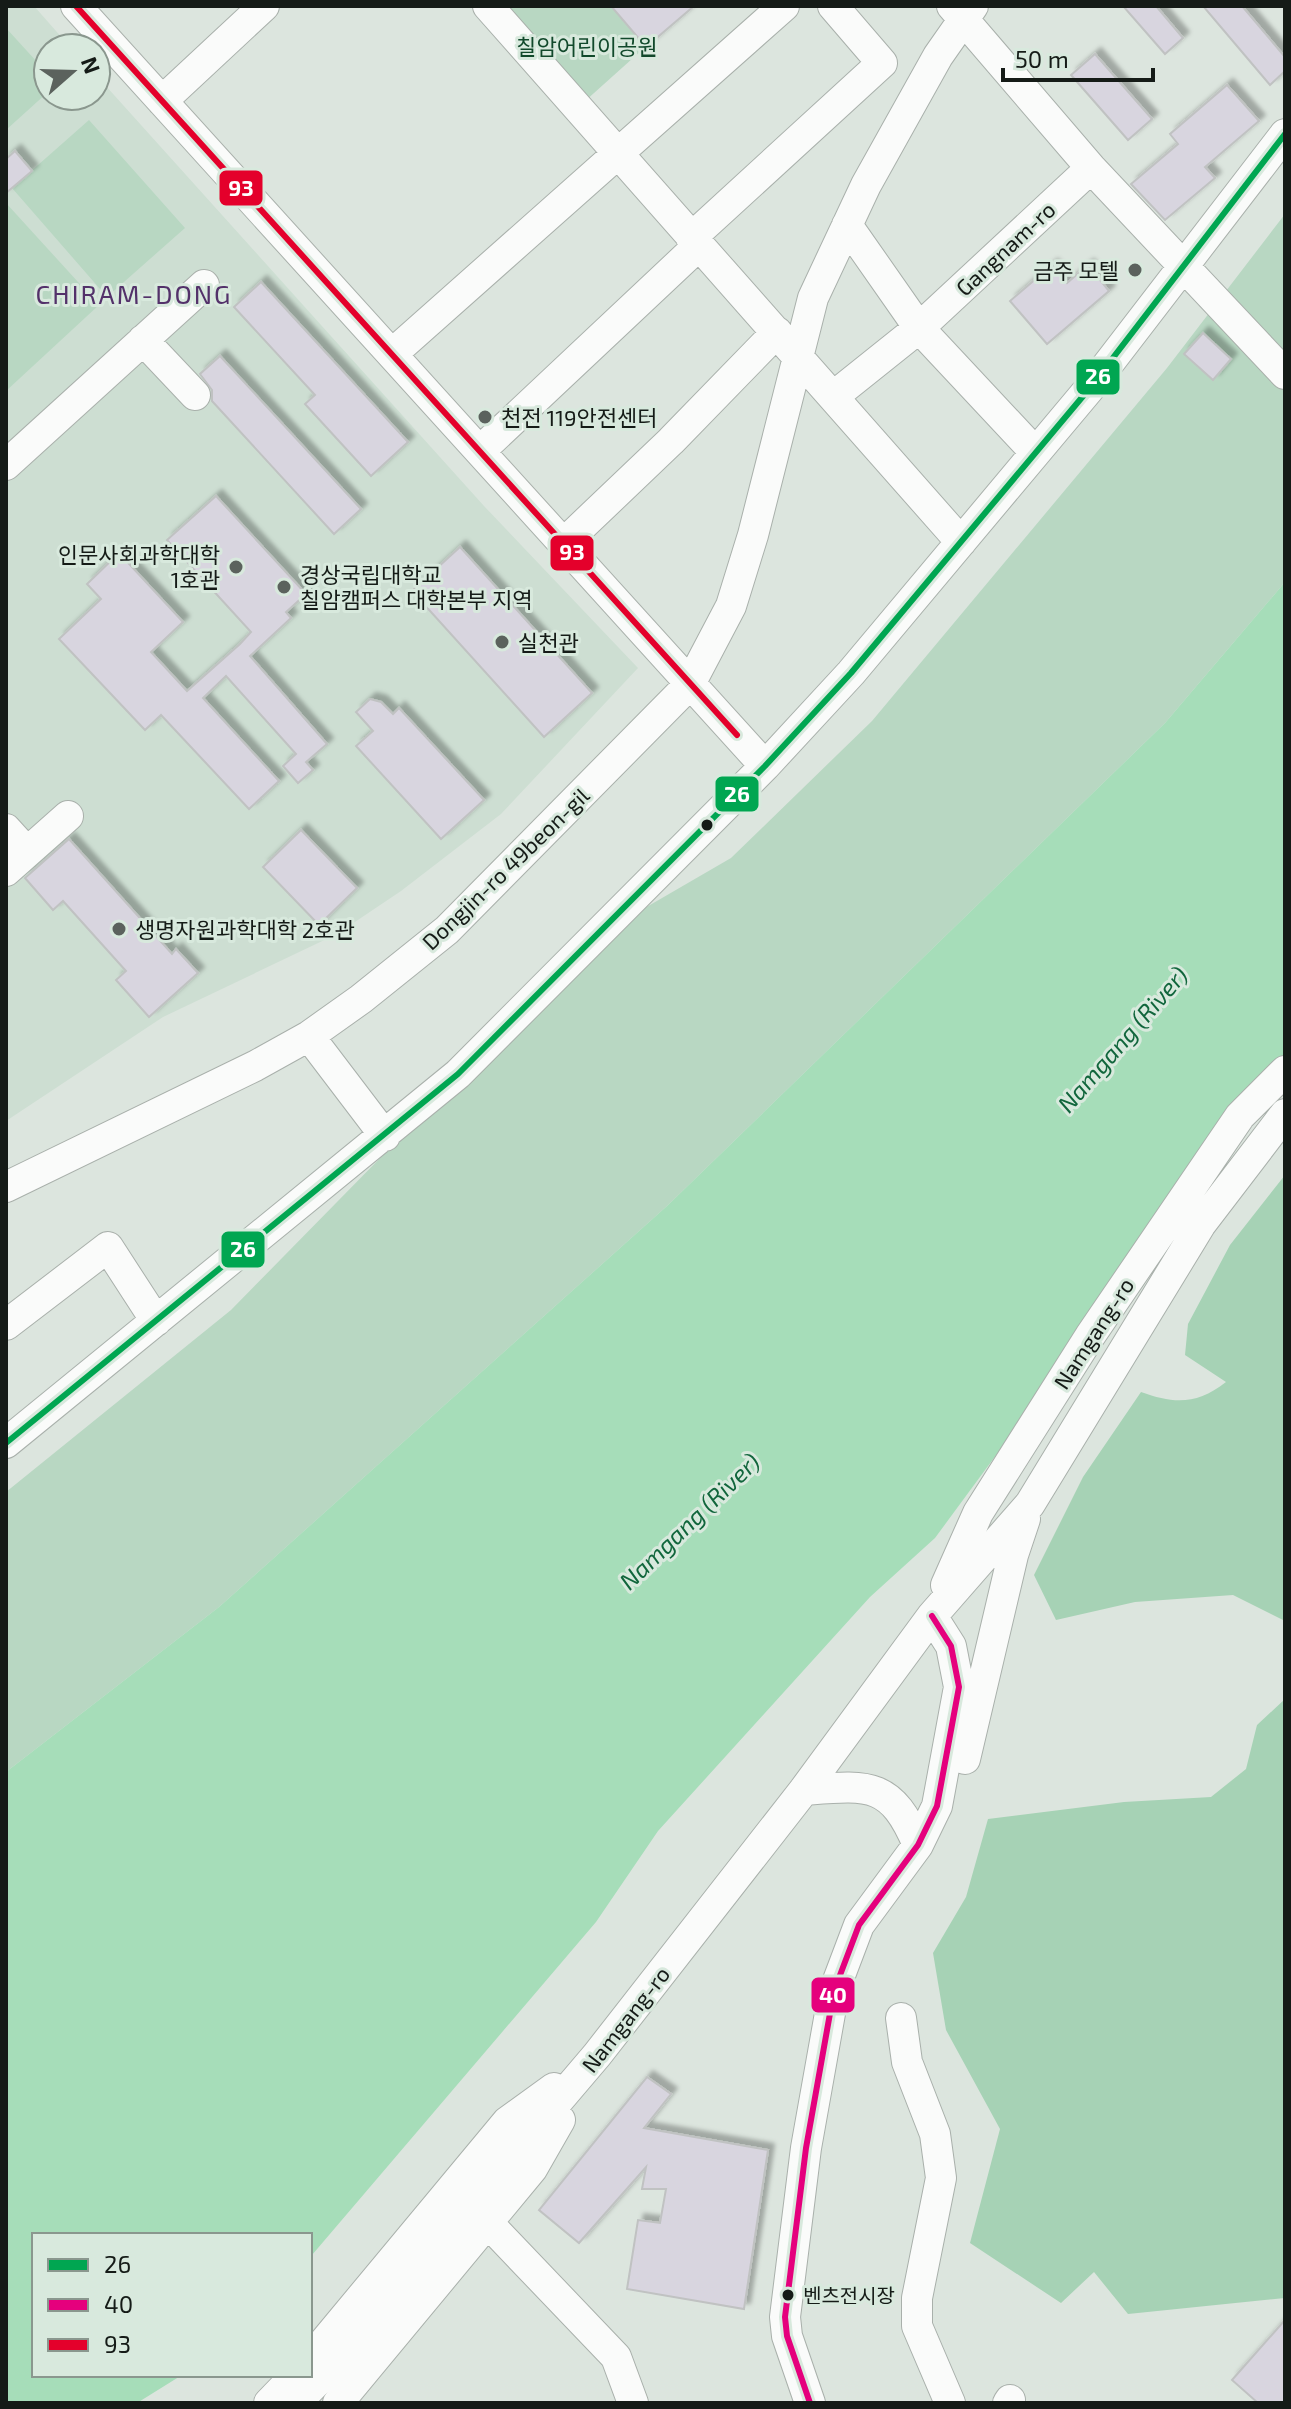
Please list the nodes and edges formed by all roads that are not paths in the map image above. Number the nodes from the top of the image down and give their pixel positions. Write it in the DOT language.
graph roads {
  1 [pos="76,6"];
  2 [pos="264,6"];
  3 [pos="488,6"];
  4 [pos="783,6"];
  5 [pos="833,6"];
  6 [pos="963,11"];
  7 [pos="162,101"];
  8 [pos="1285,134"];
  9 [pos="619,155"];
  10 [pos="1091,168"];
  11 [pos="847,225"];
  12 [pos="695,242"];
  13 [pos="1182,265"];
  14 [pos="204,285"];
  15 [pos="919,328"];
  16 [pos="777,332"];
  17 [pos="143,340"];
  18 [pos="392,354"];
  19 [pos="798,358"];
  20 [pos="1285,374"];
  21 [pos="195,395"];
  22 [pos="834,396"];
  23 [pos="480,451"];
  24 [pos="1034,451"];
  25 [pos="6,465"];
  26 [pos="961,542"];
  27 [pos="563,544"];
  28 [pos="690,684"];
  29 [pos="765,766"];
  30 [pos="68,816"];
  31 [pos="6,829"];
  32 [pos="17,862"];
  33 [pos="309,1036"];
  34 [pos="1285,1071"];
  35 [pos="1285,1114"];
  36 [pos="385,1136"];
  37 [pos="6,1187"];
  38 [pos="156,1321"];
  39 [pos="6,1325"];
  40 [pos="6,1443"];
  41 [pos="1030,1504"];
  42 [pos="932,1616"];
  43 [pos="804,1790"];
  44 [pos="918,1845"];
  45 [pos="901,2018"];
  46 [pos="597,2055"];
  47 [pos="487,2222"];
  48 [pos="312,2357"];
  49 [pos="294,2377"];
  50 [pos="269,2403"];
  51 [pos="296,2403"];
  52 [pos="338,2403"];
  53 [pos="633,2403"];
  54 [pos="810,2403"];
  55 [pos="950,2403"];
  1 -- 7 [label="street"];
  2 -- 7 [label="street"];
  3 -- 9 [label="street"];
  4 -- 9 [label="street"];
  5 -- 12 [label="street"];
  6 -- 10 [label="street"];
  6 -- 11 [label="street, Dongjin-ro 49beon-gil"];
  7 -- 18 [label="street"];
  8 -- 13 [label="street"];
  9 -- 12 [label="street"];
  9 -- 18 [label="street"];
  10 -- 13 [label="street"];
  10 -- 15 [label="street, Gangnam-ro"];
  11 -- 15 [label="street"];
  11 -- 19 [label="street, Dongjin-ro 49beon-gil"];
  12 -- 16 [label="street"];
  12 -- 23 [label="street"];
  13 -- 20 [label="street"];
  13 -- 24 [label="street"];
  14 -- 17 [label="street"];
  15 -- 22 [label="street, Gangnam-ro"];
  15 -- 24 [label="street"];
  16 -- 19 [label="street"];
  16 -- 27 [label="street"];
  17 -- 21 [label="street"];
  17 -- 25 [label="street"];
  18 -- 23 [label="street"];
  19 -- 22 [label="street"];
  19 -- 28 [label="street, Dongjin-ro 49beon-gil"];
  22 -- 26 [label="street"];
  23 -- 27 [label="street"];
  24 -- 26 [label="street"];
  26 -- 29 [label="street"];
  27 -- 28 [label="street"];
  28 -- 29 [label="street"];
  28 -- 33 [label="street, Dongjin-ro 49beon-gil"];
  29 -- 36 [label="street"];
  30 -- 32 [label="street"];
  31 -- 32 [label="street"];
  33 -- 36 [label="street"];
  33 -- 37 [label="street, Dongjin-ro 49beon-gil"];
  34 -- 42 [label="street, Namgang-ro"];
  35 -- 41 [label="street, Namgang-ro"];
  36 -- 38 [label="street"];
  38 -- 39 [label="street"];
  38 -- 40 [label="street"];
  41 -- 42 [label="street, Namgang-ro"];
  41 -- 44 [label="street"];
  42 -- 43 [label="street, Namgang-ro"];
  42 -- 44 [label="street"];
  43 -- 44 [label="street"];
  43 -- 46 [label="street, Namgang-ro"];
  44 -- 54 [label="street"];
  45 -- 55 [label="street"];
  46 -- 47 [label="street"];
  46 -- 48 [label="street"];
  46 -- 51 [label="street, Namgang-ro"];
  47 -- 52 [label="street"];
  47 -- 53 [label="street"];
  49 -- 50 [label="street"];
}
